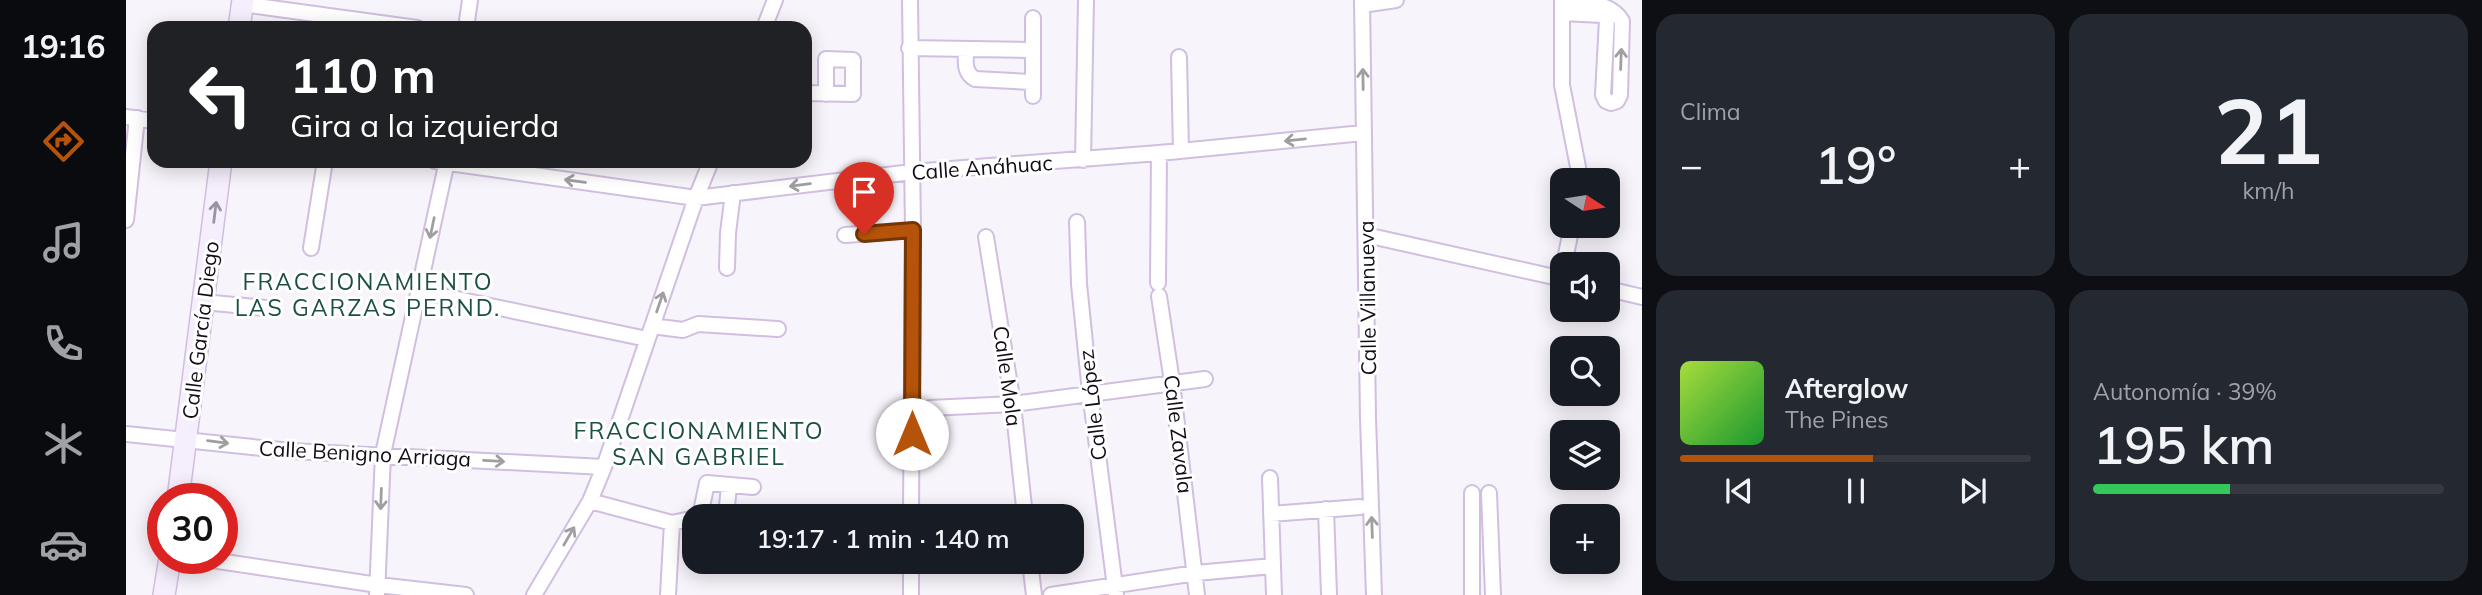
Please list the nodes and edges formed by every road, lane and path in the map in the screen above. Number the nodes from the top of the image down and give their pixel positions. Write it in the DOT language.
graph roads {
  1 [pos="470,0"];
  2 [pos="775,0"];
  3 [pos="910,0"];
  4 [pos="1086,0"];
  5 [pos="1396,0"];
  6 [pos="242,2"];
  7 [pos="1362,2"];
  8 [pos="1562,5"];
  9 [pos="1612,15"];
  10 [pos="1033,19"];
  11 [pos="240,21"];
  12 [pos="370,21"];
  13 [pos="467,21"];
  14 [pos="767,21"];
  15 [pos="909,48"];
  16 [pos="966,49"];
  17 [pos="1032,50"];
  18 [pos="1179,58"];
  19 [pos="812,93"];
  20 [pos="826,94"];
  21 [pos="131,118"];
  22 [pos="1363,133"];
  23 [pos="1181,151"];
  24 [pos="1159,153"];
  25 [pos="1083,160"];
  26 [pos="221,168"];
  27 [pos="324,168"];
  28 [pos="442,168"];
  29 [pos="485,168"];
  30 [pos="708,168"];
  31 [pos="1578,168"];
  32 [pos="912,172"];
  33 [pos="733,193"];
  34 [pos="696,198"];
  35 [pos="126,220"];
  36 [pos="1077,222"];
  37 [pos="913,230"];
  38 [pos="845,235"];
  39 [pos="1366,235"];
  40 [pos="986,237"];
  41 [pos="311,248"];
  42 [pos="727,268"];
  43 [pos="1550,271"];
  44 [pos="418,291"];
  45 [pos="1620,292"];
  46 [pos="1642,297"];
  47 [pos="203,302"];
  48 [pos="266,308"];
  49 [pos="778,329"];
  50 [pos="649,332"];
  51 [pos="1205,379"];
  52 [pos="1172,382"];
  53 [pos="1090,392"];
  54 [pos="1013,404"];
  55 [pos="930,408"];
  56 [pos="126,434"];
  57 [pos="186,439"];
  58 [pos="383,454"];
  59 [pos="604,467"];
  60 [pos="1270,478"];
  61 [pos="180,483"];
  62 [pos="729,486"];
  63 [pos="753,487"];
  64 [pos="1472,493"];
  65 [pos="1489,493"];
  66 [pos="590,501"];
  67 [pos="703,504"];
  68 [pos="727,504"];
  69 [pos="911,504"];
  70 [pos="1024,504"];
  71 [pos="1360,507"];
  72 [pos="1326,509"];
  73 [pos="1271,514"];
  74 [pos="682,521"];
  75 [pos="672,523"];
  76 [pos="238,565"];
  77 [pos="1273,566"];
  78 [pos="1196,573"];
  79 [pos="167,574"];
  80 [pos="911,574"];
  81 [pos="1031,574"];
  82 [pos="378,590"];
  83 [pos="1116,591"];
  84 [pos="164,595"];
  85 [pos="466,595"];
  86 [pos="534,595"];
  87 [pos="668,595"];
  88 [pos="911,595"];
  89 [pos="1034,595"];
  90 [pos="1051,595"];
  91 [pos="1197,595"];
  92 [pos="1274,595"];
  93 [pos="1329,595"];
  94 [pos="1374,595"];
  95 [pos="1472,595"];
  96 [pos="1480,595"];
  97 [pos="1493,595"];
  1 -- 13 [label="street"];
  2 -- 14 [label="street"];
  3 -- 15 [label="street"];
  4 -- 25 [label="street"];
  5 -- 7 [label="street"];
  6 -- 11 [label="street"];
  6 -- 12 [label="street"];
  22 -- 7 [label="street, Calle Villanueva, one-way"];
  8 -- 9 [label="street"];
  8 -- 31 [label="street"];
  9 -- 9 [label="street, one-way"];
  10 -- 17 [label="street"];
  15 -- 16 [label="street"];
  15 -- 32 [label="street"];
  16 -- 17 [label="street"];
  16 -- 17 [label="street"];
  18 -- 23 [label="street"];
  19 -- 20 [label="street"];
  21 -- 35 [label="street"];
  22 -- 23 [label="street, Calle Anáhuac, one-way"];
  22 -- 39 [label="street, Calle Villanueva"];
  23 -- 24 [label="street, Calle Anáhuac"];
  24 -- 25 [label="street, Calle Anáhuac"];
  24 -- 52 [label="street, Calle Zavala"];
  25 -- 32 [label="street, Calle Anáhuac"];
  47 -- 26 [label="street, Calle García Diego, one-way"];
  27 -- 41 [label="street"];
  28 -- 44 [label="street, one-way"];
  34 -- 29 [label="street, Calle Anáhuac, one-way"];
  30 -- 34 [label="street"];
  32 -- 33 [label="street, Calle Anáhuac, one-way"];
  32 -- 37 [label="street"];
  33 -- 34 [label="street, Calle Anáhuac"];
  33 -- 42 [label="street"];
  50 -- 34 [label="street, one-way"];
  36 -- 53 [label="street, Calle López"];
  37 -- 38 [label="street"];
  37 -- 69 [label="street"];
  39 -- 43 [label="street"];
  94 -- 39 [label="street, Calle Villanueva, one-way"];
  40 -- 54 [label="street, Calle Mola"];
  44 -- 50 [label="street"];
  44 -- 58 [label="street"];
  45 -- 46 [label="street"];
  47 -- 48 [label="street"];
  47 -- 57 [label="street, Calle García Diego"];
  49 -- 50 [label="street"];
  50 -- 59 [label="street"];
  51 -- 52 [label="street"];
  52 -- 53 [label="street"];
  52 -- 78 [label="street, Calle Zavala"];
  53 -- 54 [label="street"];
  53 -- 83 [label="street, Calle López"];
  54 -- 55 [label="street"];
  54 -- 70 [label="street, Calle Mola"];
  56 -- 57 [label="street, Calle Benigno Arriaga"];
  57 -- 58 [label="street, Calle Benigno Arriaga, one-way"];
  57 -- 61 [label="street, Calle García Diego"];
  58 -- 59 [label="street, Calle Benigno Arriaga, one-way"];
  58 -- 82 [label="street, one-way"];
  59 -- 66 [label="street"];
  60 -- 73 [label="street"];
  62 -- 63 [label="street"];
  62 -- 67 [label="street"];
  62 -- 68 [label="street"];
  64 -- 95 [label="street"];
  65 -- 97 [label="street"];
  66 -- 75 [label="street"];
  86 -- 66 [label="street, one-way"];
  71 -- 72 [label="street"];
  72 -- 73 [label="street"];
  72 -- 93 [label="street"];
  73 -- 77 [label="street"];
  74 -- 75 [label="street"];
  75 -- 87 [label="street"];
  76 -- 82 [label="street"];
  77 -- 78 [label="street"];
  77 -- 92 [label="street"];
  78 -- 83 [label="street"];
  78 -- 91 [label="street, Calle Zavala"];
  79 -- 84 [label="street"];
  80 -- 88 [label="street"];
  81 -- 89 [label="street"];
  82 -- 85 [label="street"];
  83 -- 90 [label="street"];
  96 -- 97 [label="street"];
}
